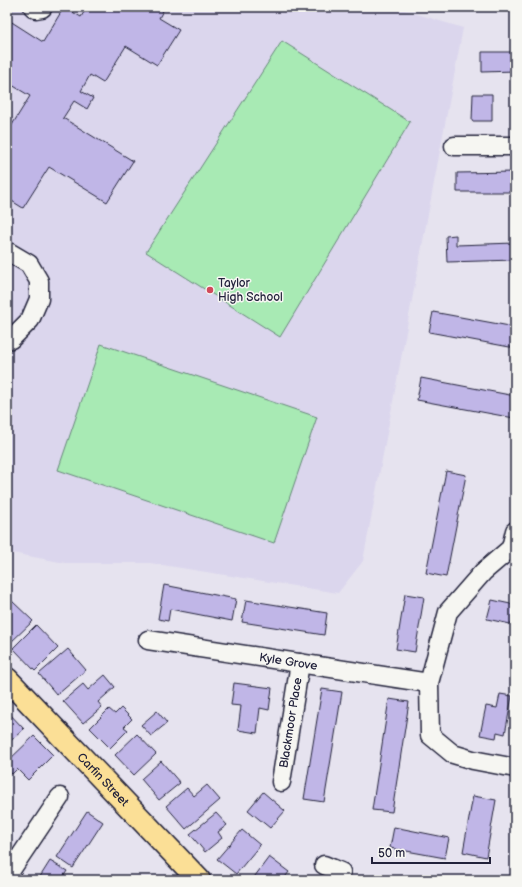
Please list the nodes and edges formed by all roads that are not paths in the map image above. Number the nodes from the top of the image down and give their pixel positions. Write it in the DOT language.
graph roads {
  1 [pos="33,7"];
  2 [pos="43,7"];
  3 [pos="454,146"];
  4 [pos="515,146"];
  5 [pos="7,251"];
  6 [pos="7,340"];
  7 [pos="515,532"];
  8 [pos="148,640"];
  9 [pos="300,663"];
  10 [pos="7,679"];
  11 [pos="429,682"];
  12 [pos="515,768"];
  13 [pos="281,782"];
  14 [pos="60,797"];
  15 [pos="324,865"];
  16 [pos="7,876"];
  17 [pos="198,880"];
  18 [pos="340,880"];
  1 -- 2 [label="street"];
  3 -- 4 [label="street"];
  5 -- 6 [label="street"];
  7 -- 11 [label="street"];
  8 -- 9 [label="street, Kyle Grove"];
  9 -- 11 [label="street, Kyle Grove"];
  9 -- 13 [label="street, Blackmoor Place"];
  10 -- 17 [label="main road, Carfin Street"];
  11 -- 12 [label="street"];
  14 -- 16 [label="street"];
  15 -- 18 [label="street"];
}
